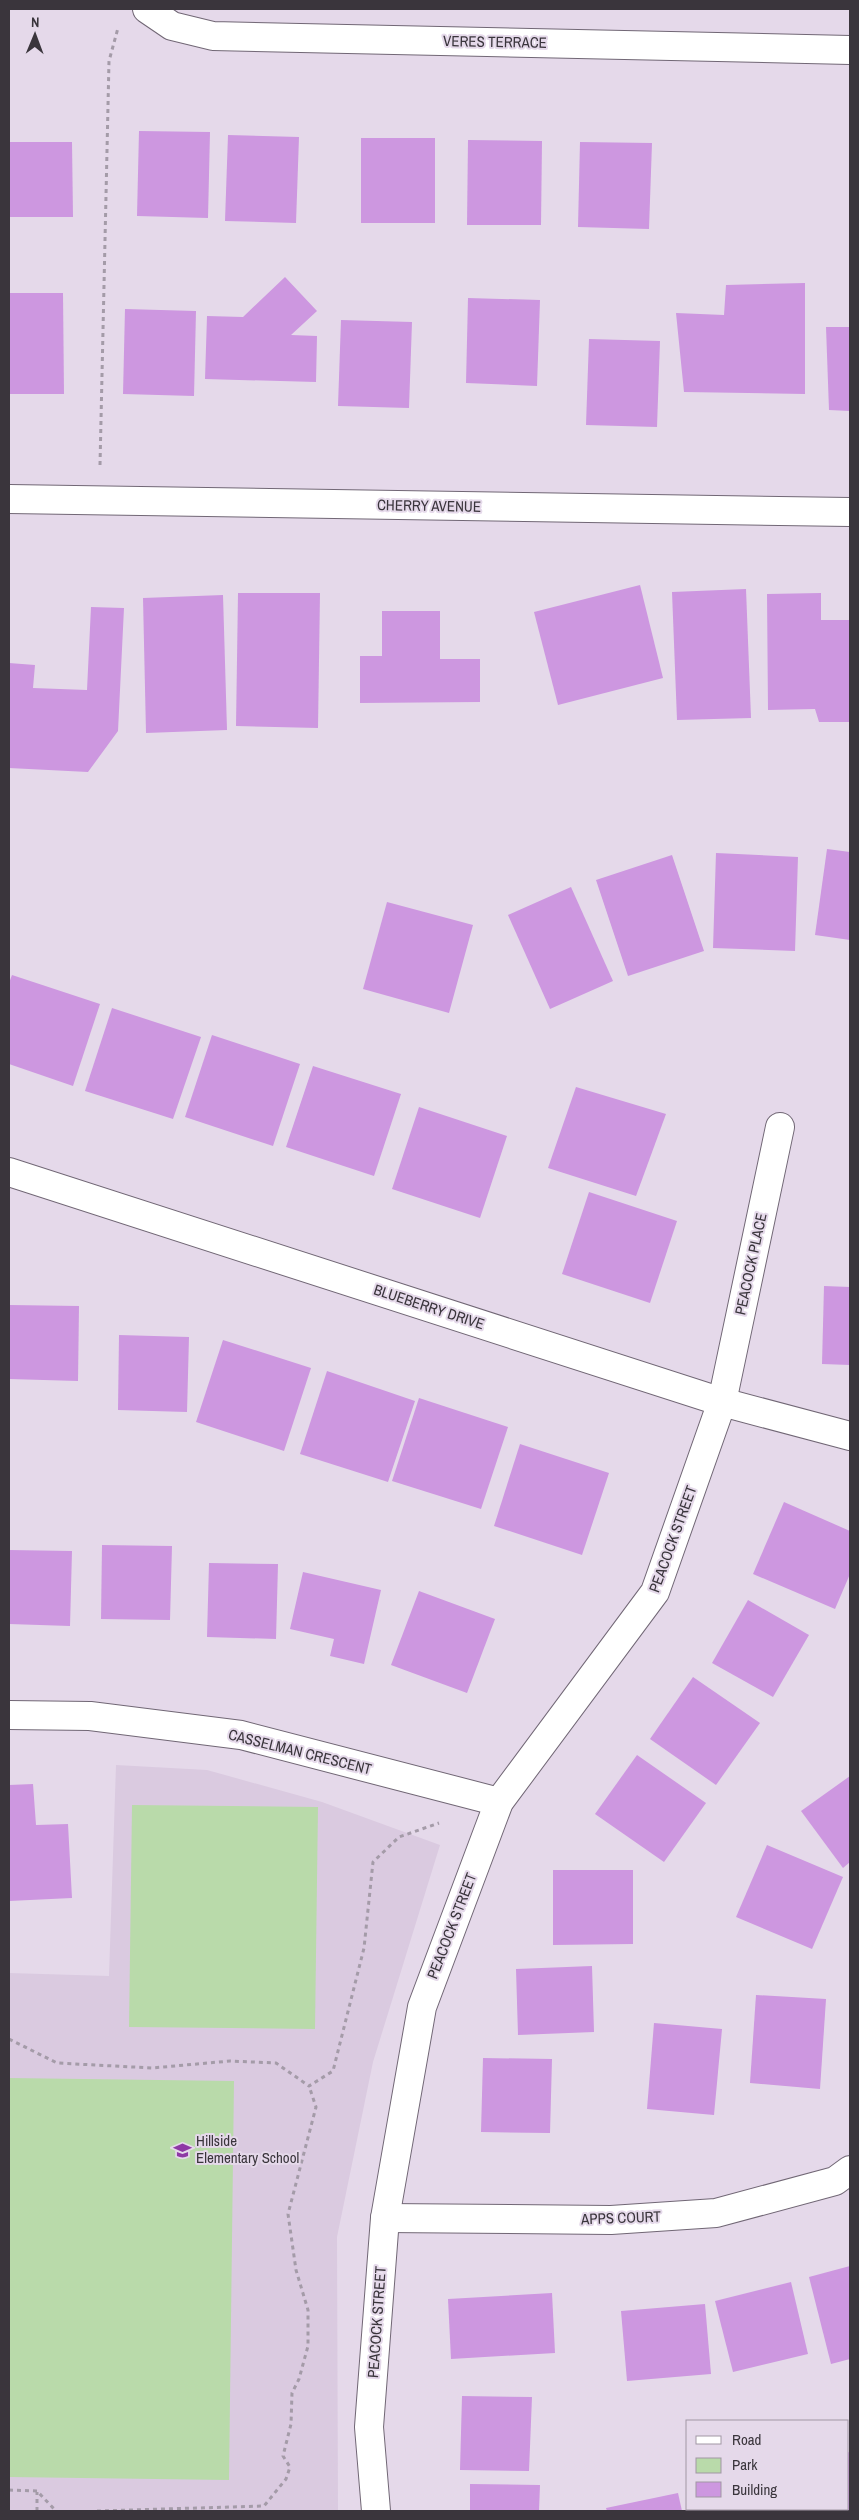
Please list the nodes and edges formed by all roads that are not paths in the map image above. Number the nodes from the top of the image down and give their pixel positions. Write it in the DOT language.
graph roads {
  1 [pos="147,9"];
  2 [pos="850,50"];
  3 [pos="9,500"];
  4 [pos="850,512"];
  5 [pos="780,1127"];
  6 [pos="9,1172"];
  7 [pos="722,1402"];
  8 [pos="850,1436"];
  9 [pos="9,1715"];
  10 [pos="499,1802"];
  11 [pos="850,2170"];
  12 [pos="385,2218"];
  13 [pos="376,2511"];
  1 -- 2 [label="street, VERES TERRACE"];
  3 -- 4 [label="street, CHERRY AVENUE"];
  5 -- 7 [label="street, PEACOCK PLACE"];
  6 -- 7 [label="street, BLUEBERRY DRIVE"];
  7 -- 8 [label="street, BLUEBERRY DRIVE"];
  7 -- 10 [label="street, PEACOCK STREET"];
  9 -- 10 [label="street, CASSELMAN CRESCENT"];
  10 -- 12 [label="street, PEACOCK STREET"];
  11 -- 12 [label="street, APPS COURT"];
  12 -- 13 [label="street, PEACOCK STREET"];
}
